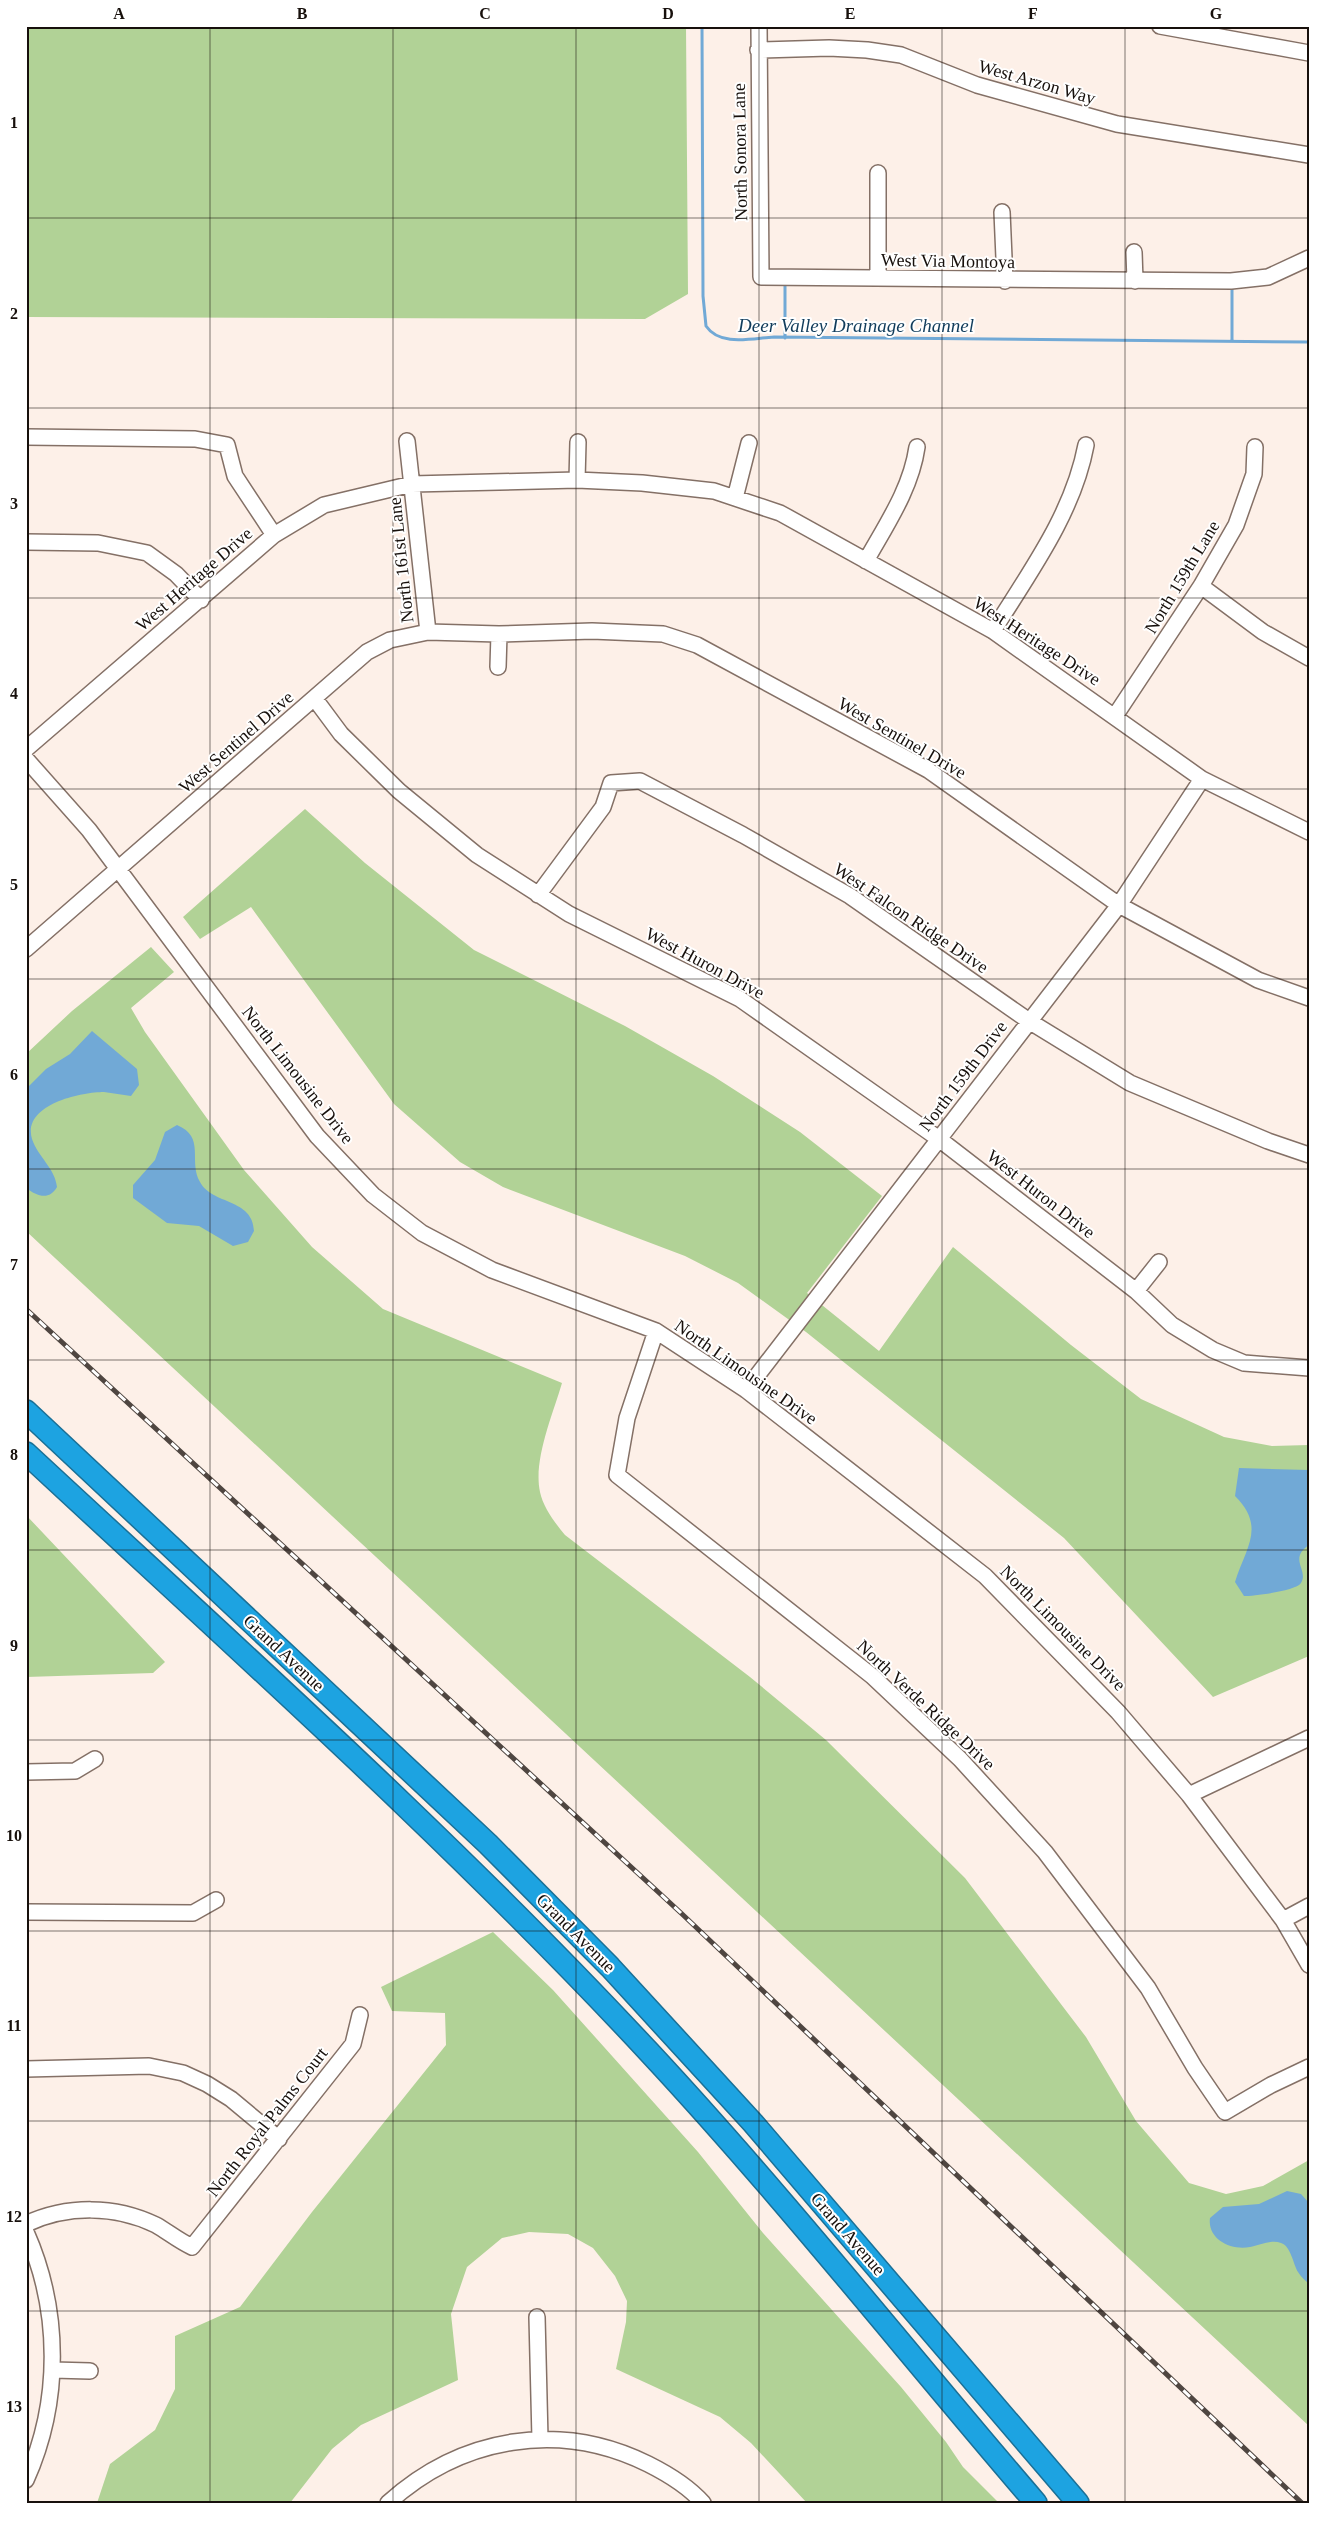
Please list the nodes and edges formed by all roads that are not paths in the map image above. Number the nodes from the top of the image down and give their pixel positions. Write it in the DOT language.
graph roads {
  1 [pos="759,26"];
  2 [pos="1160,26"];
  3 [pos="758,50"];
  4 [pos="1309,53"];
  5 [pos="1309,155"];
  6 [pos="878,173"];
  7 [pos="1002,212"];
  8 [pos="1134,252"];
  9 [pos="1309,258"];
  10 [pos="761,277"];
  11 [pos="878,278"];
  12 [pos="1005,281"];
  13 [pos="1135,281"];
  14 [pos="26,437"];
  15 [pos="407,441"];
  16 [pos="578,442"];
  17 [pos="749,443"];
  18 [pos="1086,446"];
  19 [pos="916,447"];
  20 [pos="1255,447"];
  21 [pos="577,480"];
  22 [pos="412,484"];
  23 [pos="735,498"];
  24 [pos="274,535"];
  25 [pos="26,542"];
  26 [pos="866,561"];
  27 [pos="1201,586"];
  28 [pos="201,600"];
  29 [pos="993,631"];
  30 [pos="428,632"];
  31 [pos="499,634"];
  32 [pos="1309,658"];
  33 [pos="498,667"];
  34 [pos="314,699"];
  35 [pos="1115,716"];
  36 [pos="26,749"];
  37 [pos="26,759"];
  38 [pos="1202,779"];
  39 [pos="1309,832"];
  40 [pos="119,869"];
  41 [pos="538,895"];
  42 [pos="1119,905"];
  43 [pos="26,949"];
  44 [pos="1309,998"];
  45 [pos="1029,1021"];
  46 [pos="939,1139"];
  47 [pos="1309,1155"];
  48 [pos="1158,1262"];
  49 [pos="1136,1291"];
  50 [pos="656,1331"];
  51 [pos="1309,1368"];
  52 [pos="746,1390"];
  53 [pos="26,1411"];
  54 [pos="26,1453"];
  55 [pos="1309,1738"];
  56 [pos="95,1759"];
  57 [pos="26,1772"];
  58 [pos="1188,1795"];
  59 [pos="216,1900"];
  60 [pos="1309,1906"];
  61 [pos="26,1912"];
  62 [pos="1283,1920"];
  63 [pos="1309,1965"];
  64 [pos="360,2015"];
  65 [pos="1309,2067"];
  66 [pos="26,2068"];
  67 [pos="279,2138"];
  68 [pos="26,2224"];
  69 [pos="26,2232"];
  70 [pos="537,2317"];
  71 [pos="53,2370"];
  72 [pos="90,2371"];
  73 [pos="540,2439"];
  74 [pos="26,2480"];
  75 [pos="388,2503"];
  76 [pos="703,2503"];
  77 [pos="1036,2503"];
  78 [pos="1078,2503"];
  1 -- 3 [label="street, North Sonora Lane"];
  2 -- 4 [label="street"];
  3 -- 5 [label="street, West Arzon Way"];
  3 -- 10 [label="street, North Sonora Lane"];
  6 -- 11 [label="street"];
  7 -- 12 [label="street"];
  8 -- 13 [label="street"];
  9 -- 13 [label="street, West Via Montoya"];
  10 -- 11 [label="street, West Via Montoya"];
  11 -- 12 [label="street, West Via Montoya"];
  12 -- 13 [label="street, West Via Montoya"];
  14 -- 24 [label="street"];
  15 -- 22 [label="street"];
  16 -- 21 [label="street"];
  17 -- 23 [label="street"];
  18 -- 29 [label="street"];
  19 -- 26 [label="street"];
  20 -- 27 [label="street, North 159th Lane"];
  21 -- 22 [label="street, West Heritage Drive"];
  21 -- 23 [label="street, West Heritage Drive"];
  22 -- 24 [label="street, West Heritage Drive"];
  22 -- 30 [label="street, North 161st Lane"];
  23 -- 26 [label="street, West Heritage Drive"];
  24 -- 28 [label="street, West Heritage Drive"];
  25 -- 28 [label="street"];
  26 -- 29 [label="street, West Heritage Drive"];
  27 -- 32 [label="street"];
  27 -- 35 [label="street, North 159th Lane"];
  28 -- 36 [label="street, West Heritage Drive"];
  29 -- 35 [label="street, West Heritage Drive"];
  30 -- 31 [label="street, West Sentinel Drive"];
  30 -- 34 [label="street, West Sentinel Drive"];
  31 -- 33 [label="street"];
  31 -- 42 [label="street, West Sentinel Drive"];
  34 -- 40 [label="street, West Sentinel Drive"];
  34 -- 41 [label="street, West Huron Drive"];
  35 -- 38 [label="street, West Heritage Drive"];
  37 -- 40 [label="street, North Limousine Drive"];
  38 -- 39 [label="street, West Heritage Drive"];
  38 -- 42 [label="street, North 159th Drive"];
  40 -- 43 [label="street, West Sentinel Drive"];
  40 -- 50 [label="street, North Limousine Drive"];
  41 -- 45 [label="street, West Falcon Ridge Drive"];
  41 -- 46 [label="street, West Huron Drive"];
  42 -- 44 [label="street, West Sentinel Drive"];
  42 -- 45 [label="street, North 159th Drive"];
  45 -- 46 [label="street, North 159th Drive"];
  45 -- 47 [label="street, West Falcon Ridge Drive"];
  46 -- 49 [label="street, West Huron Drive"];
  46 -- 52 [label="street, North 159th Drive"];
  48 -- 49 [label="street"];
  49 -- 51 [label="street, West Huron Drive"];
  50 -- 52 [label="street, North Limousine Drive"];
  50 -- 65 [label="street, North Verde Ridge Drive"];
  52 -- 58 [label="street, North Limousine Drive"];
  53 -- 78 [label="highway, Grand Avenue"];
  54 -- 77 [label="highway, Grand Avenue"];
  55 -- 58 [label="street"];
  56 -- 57 [label="street"];
  58 -- 62 [label="street, North Limousine Drive"];
  59 -- 61 [label="street"];
  60 -- 62 [label="street"];
  62 -- 63 [label="street, North Limousine Drive"];
  64 -- 67 [label="street, North Royal Palms Court"];
  66 -- 67 [label="street"];
  67 -- 68 [label="street, North Royal Palms Court"];
  69 -- 71 [label="street"];
  70 -- 73 [label="street"];
  71 -- 72 [label="street"];
  71 -- 74 [label="street"];
  73 -- 75 [label="street"];
  73 -- 76 [label="street"];
}
